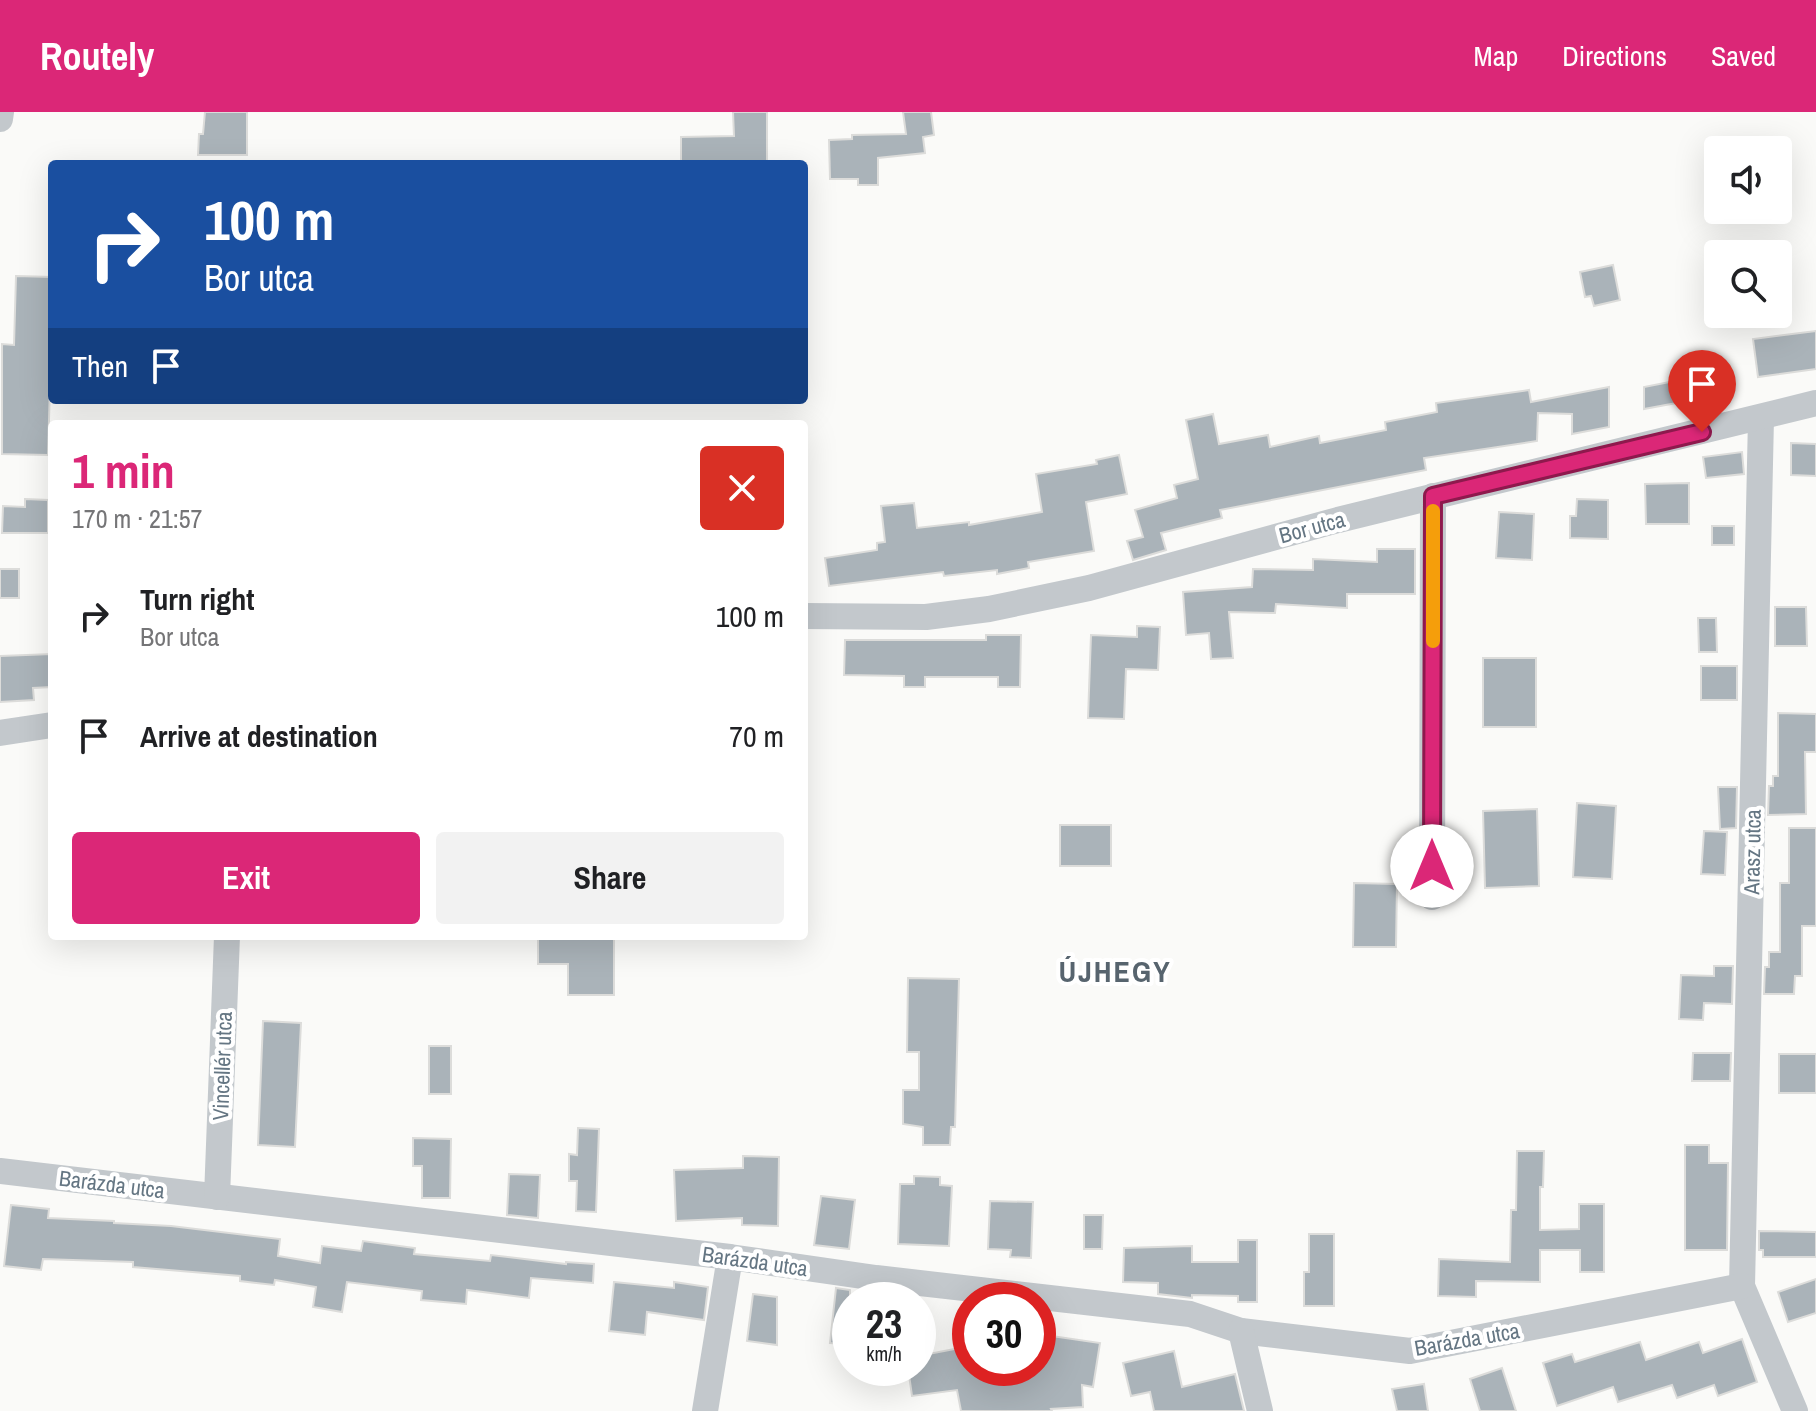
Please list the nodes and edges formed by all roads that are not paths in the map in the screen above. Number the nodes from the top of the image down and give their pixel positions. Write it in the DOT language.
graph roads {
  1 [pos="1,112"];
  2 [pos="0,119"];
  3 [pos="1816,403"];
  4 [pos="1761,418"];
  5 [pos="1433,496"];
  6 [pos="808,616"];
  7 [pos="48,726"];
  8 [pos="0,733"];
  9 [pos="1432,897"];
  10 [pos="227,940"];
  11 [pos="0,1171"];
  12 [pos="217,1197"];
  13 [pos="730,1257"];
  14 [pos="1742,1286"];
  15 [pos="1241,1331"];
  16 [pos="705,1411"];
  17 [pos="1260,1411"];
  18 [pos="1795,1411"];
  1 -- 2 [label="street"];
  3 -- 4 [label="street, Bor utca"];
  4 -- 5 [label="street, Bor utca"];
  4 -- 14 [label="street, Arasz utca"];
  5 -- 6 [label="street, Bor utca"];
  5 -- 9 [label="street"];
  7 -- 8 [label="street"];
  10 -- 12 [label="street, Vincellér utca"];
  11 -- 12 [label="street, Barázda utca"];
  12 -- 13 [label="street, Barázda utca"];
  13 -- 15 [label="street, Barázda utca"];
  13 -- 16 [label="street"];
  14 -- 15 [label="street, Barázda utca"];
  14 -- 18 [label="street"];
  15 -- 17 [label="street"];
}
